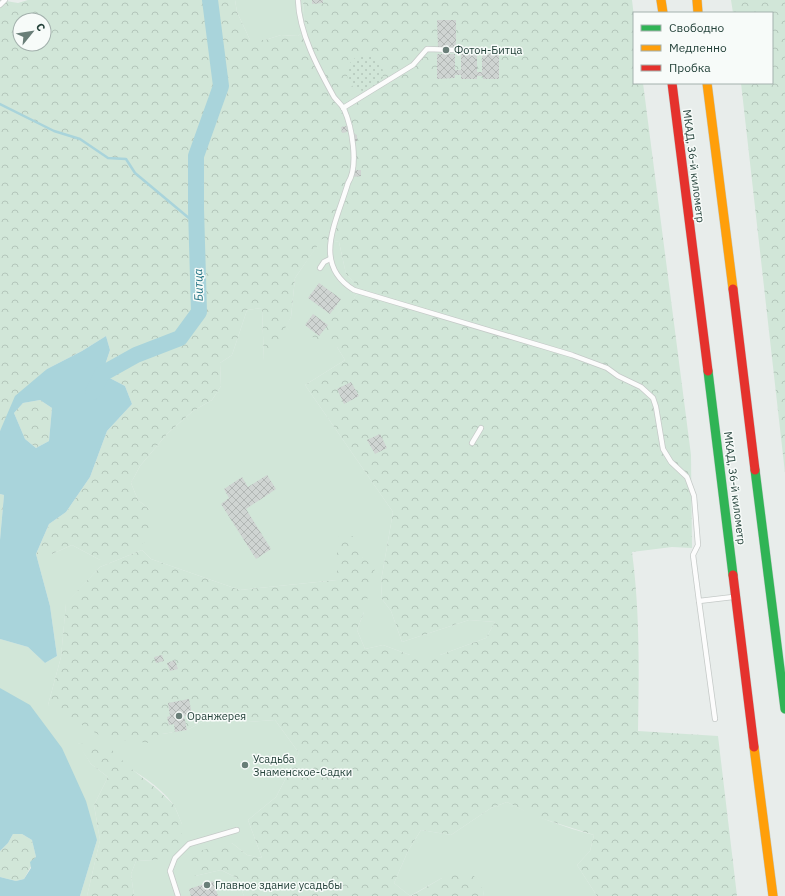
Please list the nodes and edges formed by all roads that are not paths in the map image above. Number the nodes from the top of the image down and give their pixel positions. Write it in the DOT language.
graph roads {
  1 [pos="4,0"];
  2 [pos="298,0"];
  3 [pos="661,0"];
  4 [pos="697,0"];
  5 [pos="0,5"];
  6 [pos="663,12"];
  7 [pos="698,12"];
  8 [pos="456,50"];
  9 [pos="672,84"];
  10 [pos="707,84"];
  11 [pos="343,108"];
  12 [pos="330,259"];
  13 [pos="320,268"];
  14 [pos="481,428"];
  15 [pos="472,443"];
  16 [pos="736,596"];
  17 [pos="699,601"];
  18 [pos="785,709"];
  19 [pos="715,718"];
  20 [pos="237,830"];
  21 [pos="178,896"];
  22 [pos="773,896"];
  1 -- 5 [label="lane"];
  2 -- 11 [label="lane"];
  3 -- 6 [label="highway"];
  4 -- 7 [label="highway"];
  8 -- 11 [label="lane"];
  9 -- 16 [label="highway, МКАД, 36-й километр"];
  10 -- 18 [label="highway, МКАД, 36-й километр"];
  11 -- 12 [label="lane"];
  12 -- 13 [label="lane"];
  12 -- 17 [label="lane"];
  14 -- 15 [label="lane"];
  16 -- 17 [label="lane"];
  16 -- 22 [label="highway, МКАД, 36-й километр"];
  17 -- 19 [label="lane"];
  20 -- 21 [label="lane"];
}
